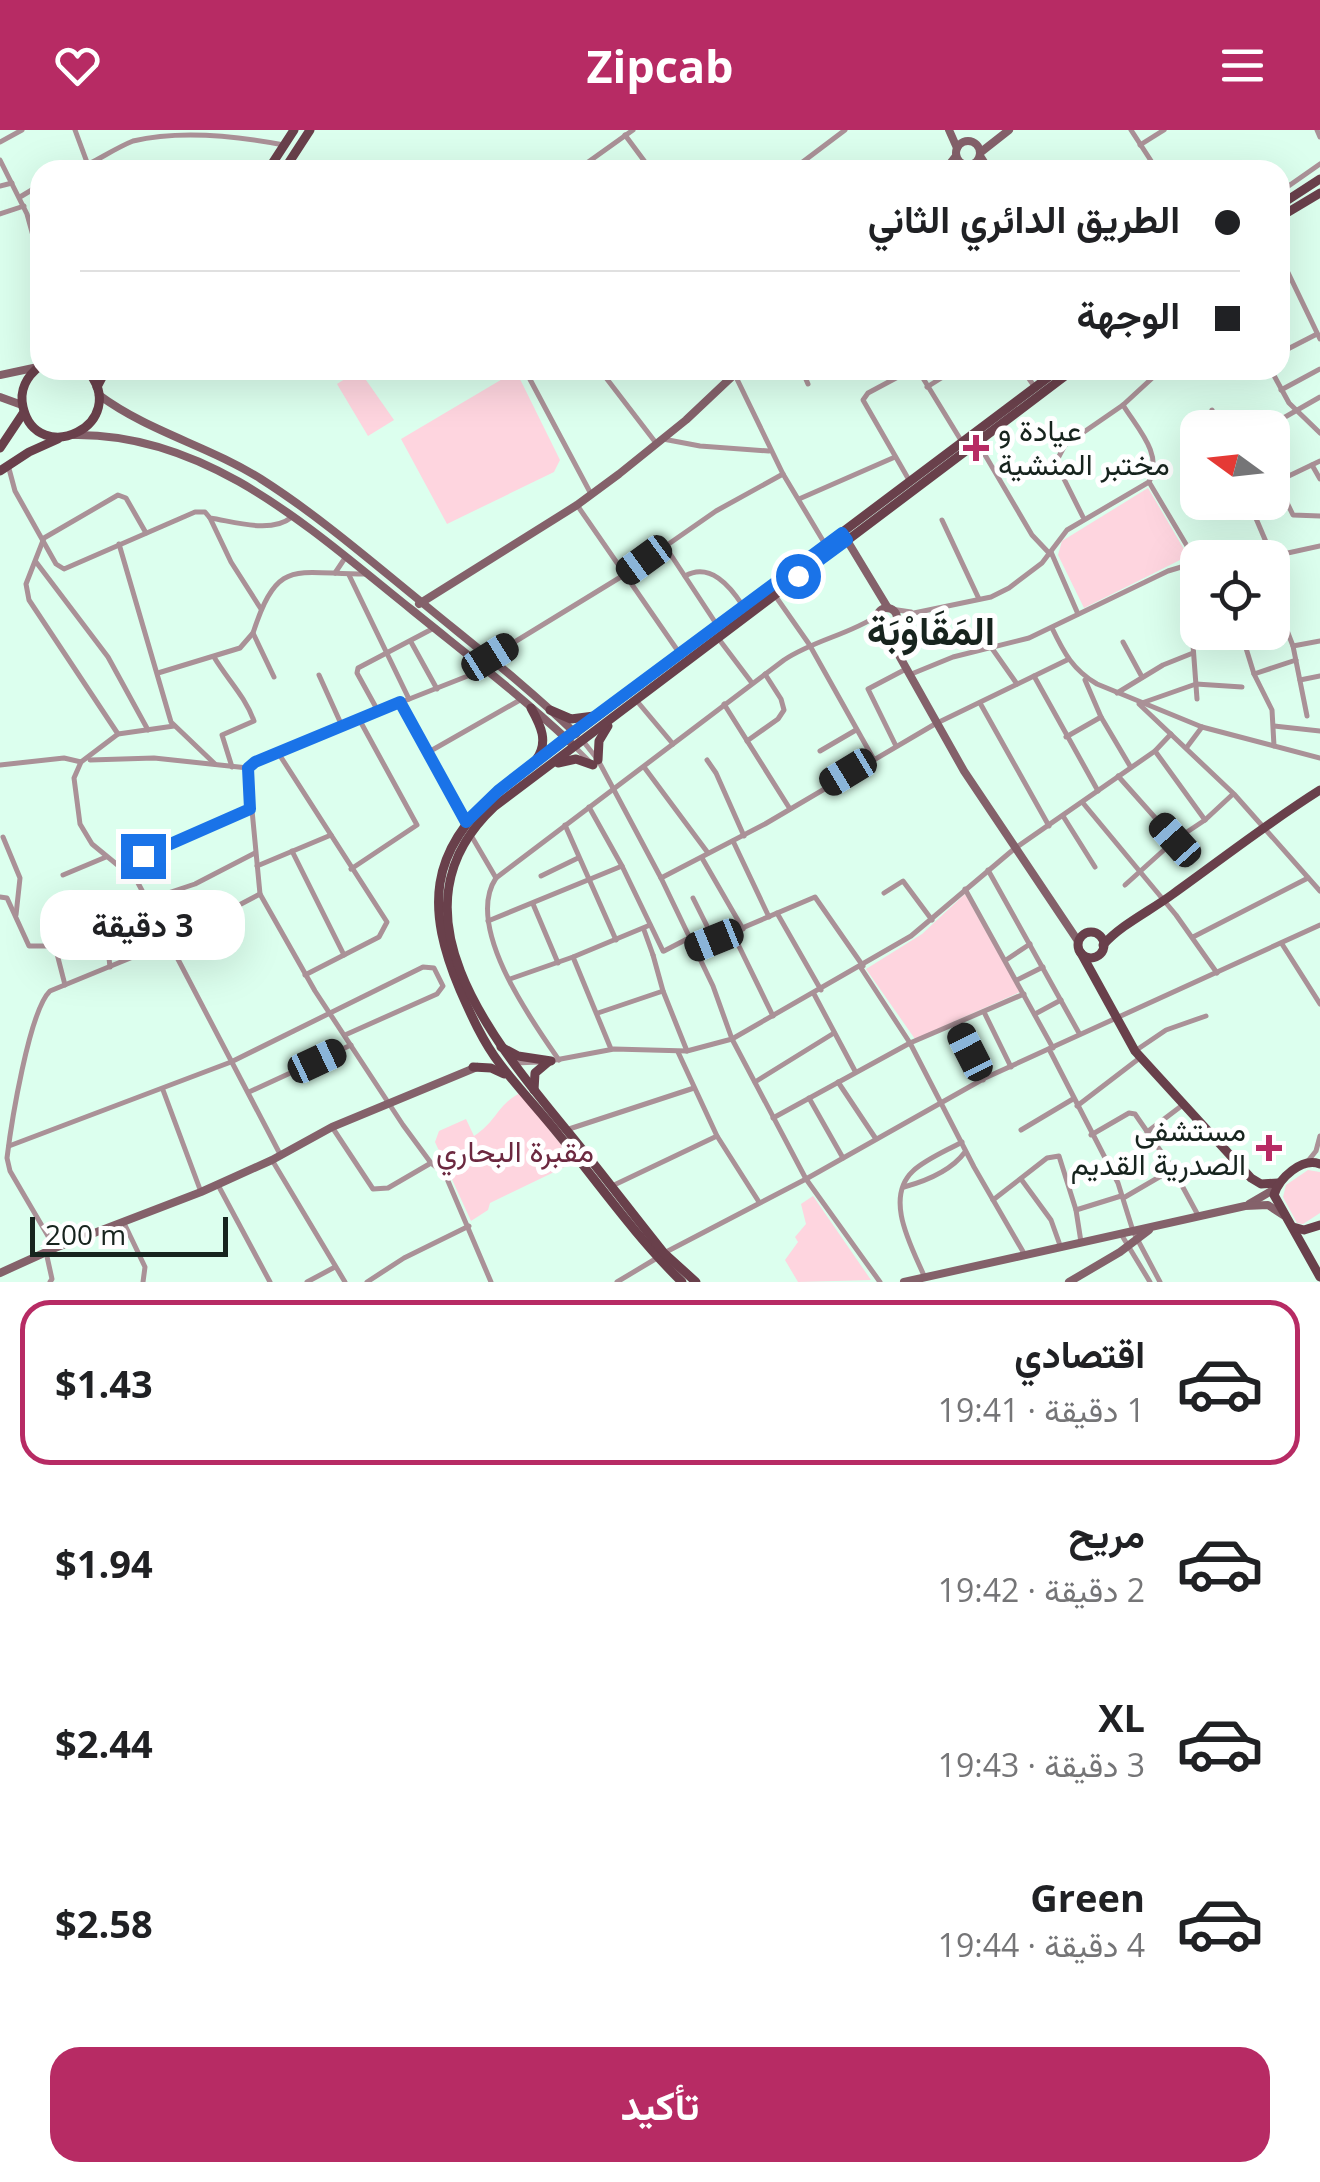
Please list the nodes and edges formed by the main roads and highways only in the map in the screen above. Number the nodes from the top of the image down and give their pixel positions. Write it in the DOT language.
graph roads {
  1 [pos="294,130"];
  2 [pos="310,130"];
  3 [pos="274,160"];
  4 [pos="290,160"];
  5 [pos="1320,179"];
  6 [pos="1320,192"];
  7 [pos="1290,198"];
  8 [pos="1290,210"];
  9 [pos="30,376"];
  10 [pos="92,380"];
  11 [pos="102,380"];
  12 [pos="1046,380"];
  13 [pos="1060,380"];
  14 [pos="98,391"];
  15 [pos="23,409"];
  16 [pos="61,438"];
  17 [pos="0,448"];
  18 [pos="4,468"];
  19 [pos="845,537"];
  20 [pos="531,708"];
  21 [pos="550,710"];
  22 [pos="611,713"];
  23 [pos="574,740"];
  24 [pos="532,765"];
  25 [pos="550,765"];
  26 [pos="1320,790"];
  27 [pos="1124,928"];
  28 [pos="1090,932"];
  29 [pos="1101,949"];
  30 [pos="1081,953"];
  31 [pos="1098,984"];
  32 [pos="493,1045"];
  33 [pos="506,1064"];
  34 [pos="516,1082"];
  35 [pos="535,1092"];
  36 [pos="1320,1164"];
  37 [pos="1277,1186"];
  38 [pos="1291,1225"];
  39 [pos="1320,1225"];
  40 [pos="661,1255"];
  41 [pos="1319,1280"];
  42 [pos="682,1282"];
  43 [pos="696,1282"];
  1 -- 3 [label="main road"];
  2 -- 4 [label="main road"];
  5 -- 7 [label="main road"];
  6 -- 8 [label="main road"];
  9 -- 15 [label="main road"];
  10 -- 14 [label="main road"];
  11 -- 14 [label="main road"];
  12 -- 19 [label="main road"];
  13 -- 19 [label="main road"];
  14 -- 16 [label="main road"];
  15 -- 16 [label="main road"];
  15 -- 17 [label="main road"];
  16 -- 18 [label="main road"];
  19 -- 22 [label="main road"];
  19 -- 22 [label="main road"];
  20 -- 24 [label="main road"];
  21 -- 22 [label="main road"];
  22 -- 23 [label="main road"];
  22 -- 25 [label="main road"];
  23 -- 24 [label="main road"];
  23 -- 25 [label="main road"];
  24 -- 32 [label="main road"];
  25 -- 32 [label="main road"];
  26 -- 27 [label="main road"];
  27 -- 28 [label="main road"];
  27 -- 29 [label="main road"];
  28 -- 29 [label="main road"];
  28 -- 30 [label="main road"];
  29 -- 30 [label="main road"];
  29 -- 31 [label="main road"];
  30 -- 31 [label="main road"];
  31 -- 37 [label="main road"];
  32 -- 33 [label="main road"];
  32 -- 34 [label="main road"];
  32 -- 35 [label="main road"];
  33 -- 34 [label="main road"];
  33 -- 35 [label="main road"];
  34 -- 40 [label="main road"];
  35 -- 40 [label="main road"];
  36 -- 37 [label="main road"];
  37 -- 38 [label="main road"];
  38 -- 39 [label="main road"];
  38 -- 41 [label="main road"];
  40 -- 42 [label="main road"];
  40 -- 43 [label="main road"];
}
